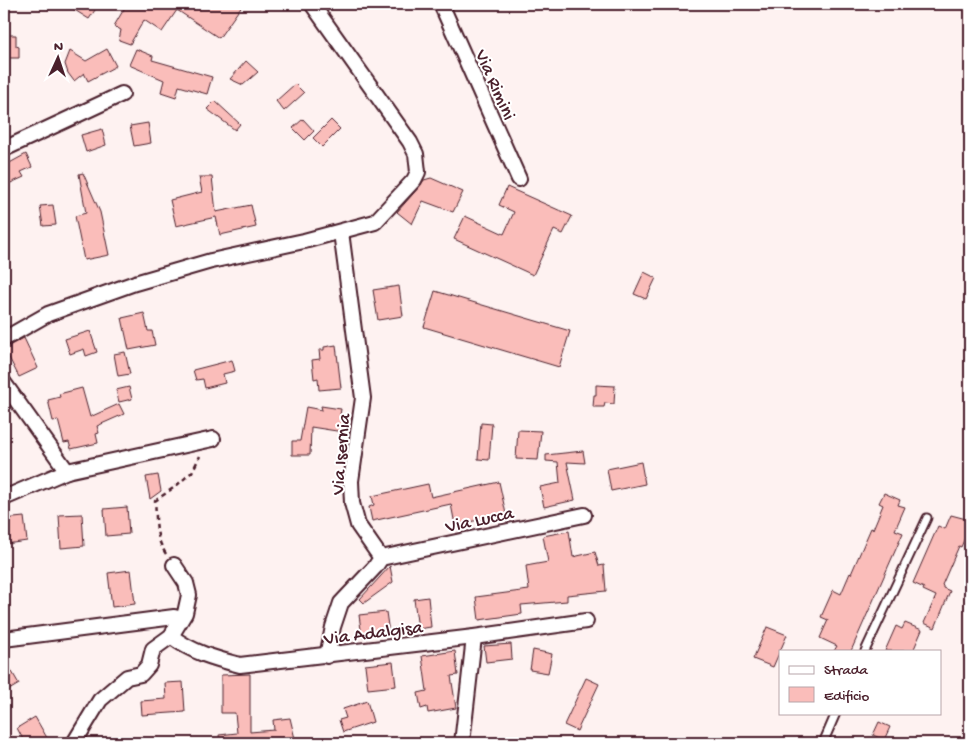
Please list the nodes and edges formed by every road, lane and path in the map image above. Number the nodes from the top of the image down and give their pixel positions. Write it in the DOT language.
graph roads {
  1 [pos="312,4"];
  2 [pos="441,4"];
  3 [pos="122,94"];
  4 [pos="4,149"];
  5 [pos="519,179"];
  6 [pos="341,232"];
  7 [pos="4,339"];
  8 [pos="4,383"];
  9 [pos="213,439"];
  10 [pos="67,471"];
  11 [pos="4,498"];
  12 [pos="584,515"];
  13 [pos="927,518"];
  14 [pos="381,558"];
  15 [pos="174,565"];
  16 [pos="181,619"];
  17 [pos="586,621"];
  18 [pos="171,636"];
  19 [pos="474,638"];
  20 [pos="4,639"];
  21 [pos="866,650"];
  22 [pos="328,656"];
  23 [pos="836,714"];
  24 [pos="74,743"];
  25 [pos="462,743"];
  26 [pos="823,743"];
  1 -- 6 [label="street"];
  2 -- 5 [label="street, Via Rimini"];
  3 -- 4 [label="street"];
  6 -- 7 [label="street"];
  6 -- 14 [label="street, Via Isernia"];
  8 -- 10 [label="street"];
  9 -- 10 [label="street"];
  9 -- 15 [label="path"];
  10 -- 11 [label="street"];
  12 -- 14 [label="street, Via Lucca"];
  13 -- 21 [label="lane"];
  14 -- 22 [label="street"];
  15 -- 16 [label="street"];
  16 -- 18 [label="street"];
  16 -- 20 [label="street"];
  17 -- 19 [label="street, Via Adalgisa"];
  18 -- 22 [label="street, Via Adalgisa"];
  18 -- 24 [label="street"];
  19 -- 22 [label="street, Via Adalgisa"];
  19 -- 25 [label="street"];
  23 -- 26 [label="lane"];
}
